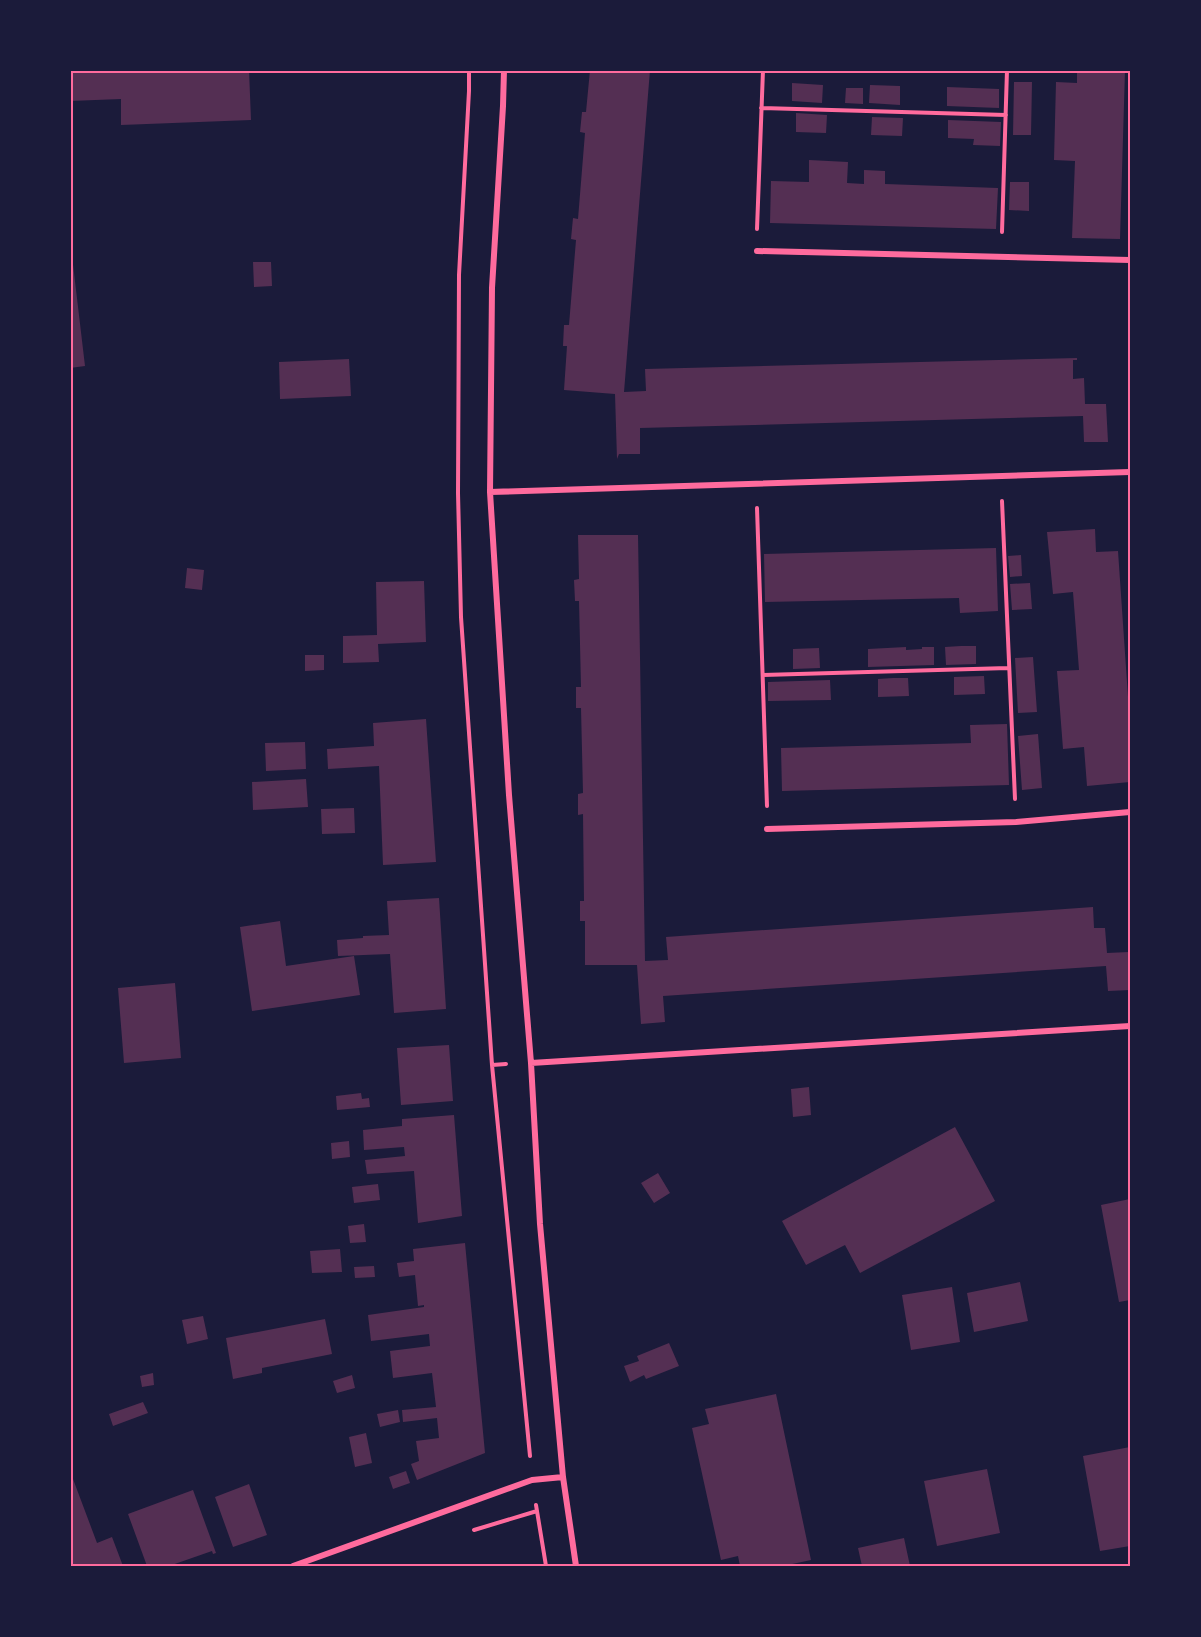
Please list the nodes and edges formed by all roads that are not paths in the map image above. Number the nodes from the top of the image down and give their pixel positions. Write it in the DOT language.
graph roads {
  1 [pos="504,70"];
  2 [pos="757,251"];
  3 [pos="1131,260"];
  4 [pos="1131,472"];
  5 [pos="490,492"];
  6 [pos="1131,812"];
  7 [pos="767,829"];
  8 [pos="1131,1026"];
  9 [pos="531,1062"];
  10 [pos="563,1477"];
  11 [pos="293,1566"];
  12 [pos="576,1566"];
  1 -- 5 [label="street"];
  2 -- 3 [label="street"];
  4 -- 5 [label="street"];
  5 -- 9 [label="street"];
  6 -- 7 [label="street"];
  8 -- 9 [label="street"];
  9 -- 10 [label="street"];
  10 -- 11 [label="street"];
  10 -- 12 [label="street"];
}
